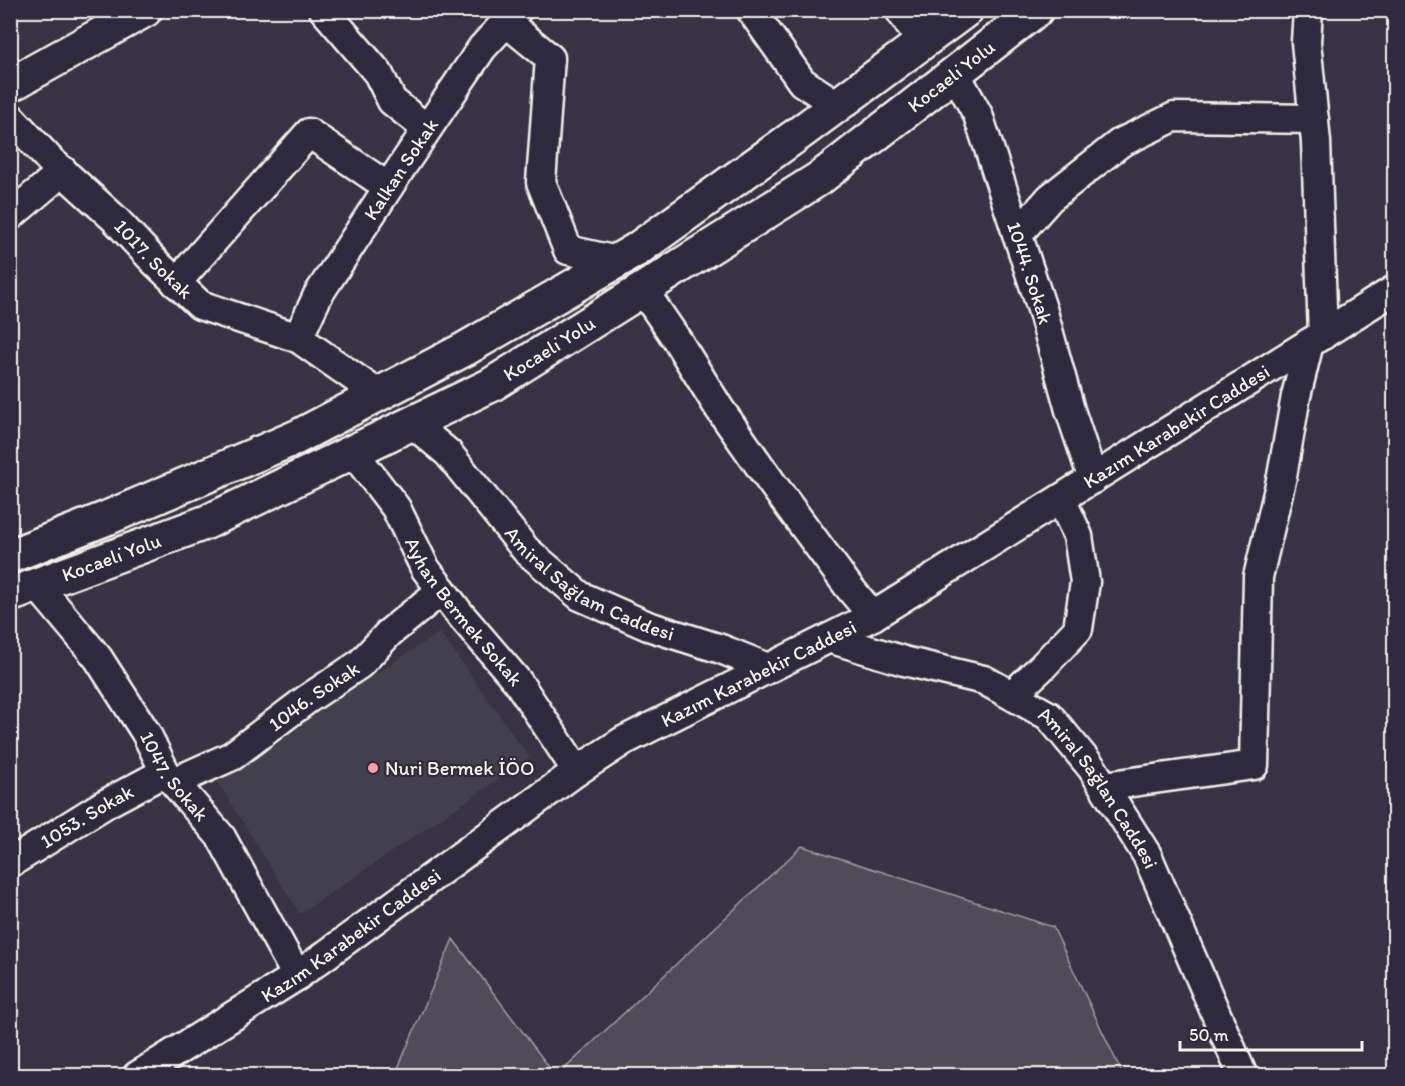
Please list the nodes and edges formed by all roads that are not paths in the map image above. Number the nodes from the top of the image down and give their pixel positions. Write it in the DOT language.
graph roads {
  1 [pos="145,10"];
  2 [pos="324,10"];
  3 [pos="751,10"];
  4 [pos="900,10"];
  5 [pos="966,10"];
  6 [pos="1036,10"];
  7 [pos="1308,10"];
  8 [pos="512,16"];
  9 [pos="922,43"];
  10 [pos="955,73"];
  11 [pos="10,85"];
  12 [pos="837,105"];
  13 [pos="10,117"];
  14 [pos="1314,119"];
  15 [pos="428,129"];
  16 [pos="63,171"];
  17 [pos="388,187"];
  18 [pos="10,216"];
  19 [pos="1017,235"];
  20 [pos="617,261"];
  21 [pos="176,283"];
  22 [pos="643,290"];
  23 [pos="1395,290"];
  24 [pos="298,338"];
  25 [pos="1316,339"];
  26 [pos="366,385"];
  27 [pos="412,423"];
  28 [pos="353,452"];
  29 [pos="1093,479"];
  30 [pos="1061,499"];
  31 [pos="10,556"];
  32 [pos="24,590"];
  33 [pos="442,590"];
  34 [pos="873,616"];
  35 [pos="829,638"];
  36 [pos="768,668"];
  37 [pos="1012,695"];
  38 [pos="577,771"];
  39 [pos="169,777"];
  40 [pos="1104,786"];
  41 [pos="10,863"];
  42 [pos="297,976"];
  43 [pos="137,1076"];
  44 [pos="1243,1076"];
  1 -- 11 [label="main road"];
  2 -- 15 [label="street"];
  3 -- 12 [label="street"];
  4 -- 9 [label="street"];
  5 -- 9 [label="main road, Kocaeli̇ Yolu"];
  6 -- 10 [label="main road, Kocaeli̇ Yolu"];
  7 -- 14 [label="street"];
  8 -- 15 [label="street, Kalkan Sokak"];
  8 -- 20 [label="street"];
  9 -- 12 [label="main road, Kocaeli̇ Yolu"];
  10 -- 19 [label="street, 1044. Sokak"];
  10 -- 22 [label="main road, Kocaeli̇ Yolu"];
  12 -- 20 [label="main road, Kocaeli̇ Yolu"];
  13 -- 16 [label="street, 1017. Sokak"];
  14 -- 19 [label="street"];
  14 -- 25 [label="street"];
  15 -- 17 [label="street, Kalkan Sokak"];
  16 -- 18 [label="street"];
  16 -- 21 [label="street, 1017. Sokak"];
  17 -- 21 [label="street"];
  17 -- 24 [label="street, Kalkan Sokak"];
  19 -- 29 [label="street, 1044. Sokak"];
  20 -- 26 [label="main road, Kocaeli̇ Yolu"];
  21 -- 24 [label="street, 1017. Sokak"];
  22 -- 27 [label="main road, Kocaeli̇ Yolu"];
  22 -- 34 [label="street"];
  23 -- 25 [label="street, Kazım Karabekir Caddesi"];
  24 -- 26 [label="street, 1017. Sokak"];
  25 -- 29 [label="street, Kazım Karabekir Caddesi"];
  25 -- 40 [label="street"];
  26 -- 31 [label="main road, Kocaeli̇ Yolu"];
  27 -- 28 [label="main road, Kocaeli̇ Yolu"];
  27 -- 36 [label="street, Amiral Sağlam Caddesi"];
  28 -- 32 [label="main road, Kocaeli̇ Yolu"];
  28 -- 33 [label="street, Ayhan Bermek Sokak"];
  29 -- 30 [label="street, Kazım Karabekir Caddesi"];
  30 -- 34 [label="street, Kazım Karabekir Caddesi"];
  30 -- 37 [label="street"];
  32 -- 39 [label="street, 1047. Sokak"];
  33 -- 38 [label="street, Ayhan Bermek Sokak"];
  33 -- 39 [label="street, 1046. Sokak"];
  34 -- 35 [label="street, Kazım Karabekir Caddesi"];
  35 -- 36 [label="street, Kazım Karabekir Caddesi"];
  35 -- 37 [label="street, Amiral Sağlan Caddesi"];
  36 -- 38 [label="street, Kazım Karabekir Caddesi"];
  37 -- 40 [label="street, Amiral Sağlan Caddesi"];
  38 -- 42 [label="street, Kazım Karabekir Caddesi"];
  39 -- 41 [label="street, 1053. Sokak"];
  39 -- 42 [label="street, 1047. Sokak"];
  40 -- 44 [label="street, Amiral Sağlan Caddesi"];
  42 -- 43 [label="street, Kazım Karabekir Caddesi"];
}
